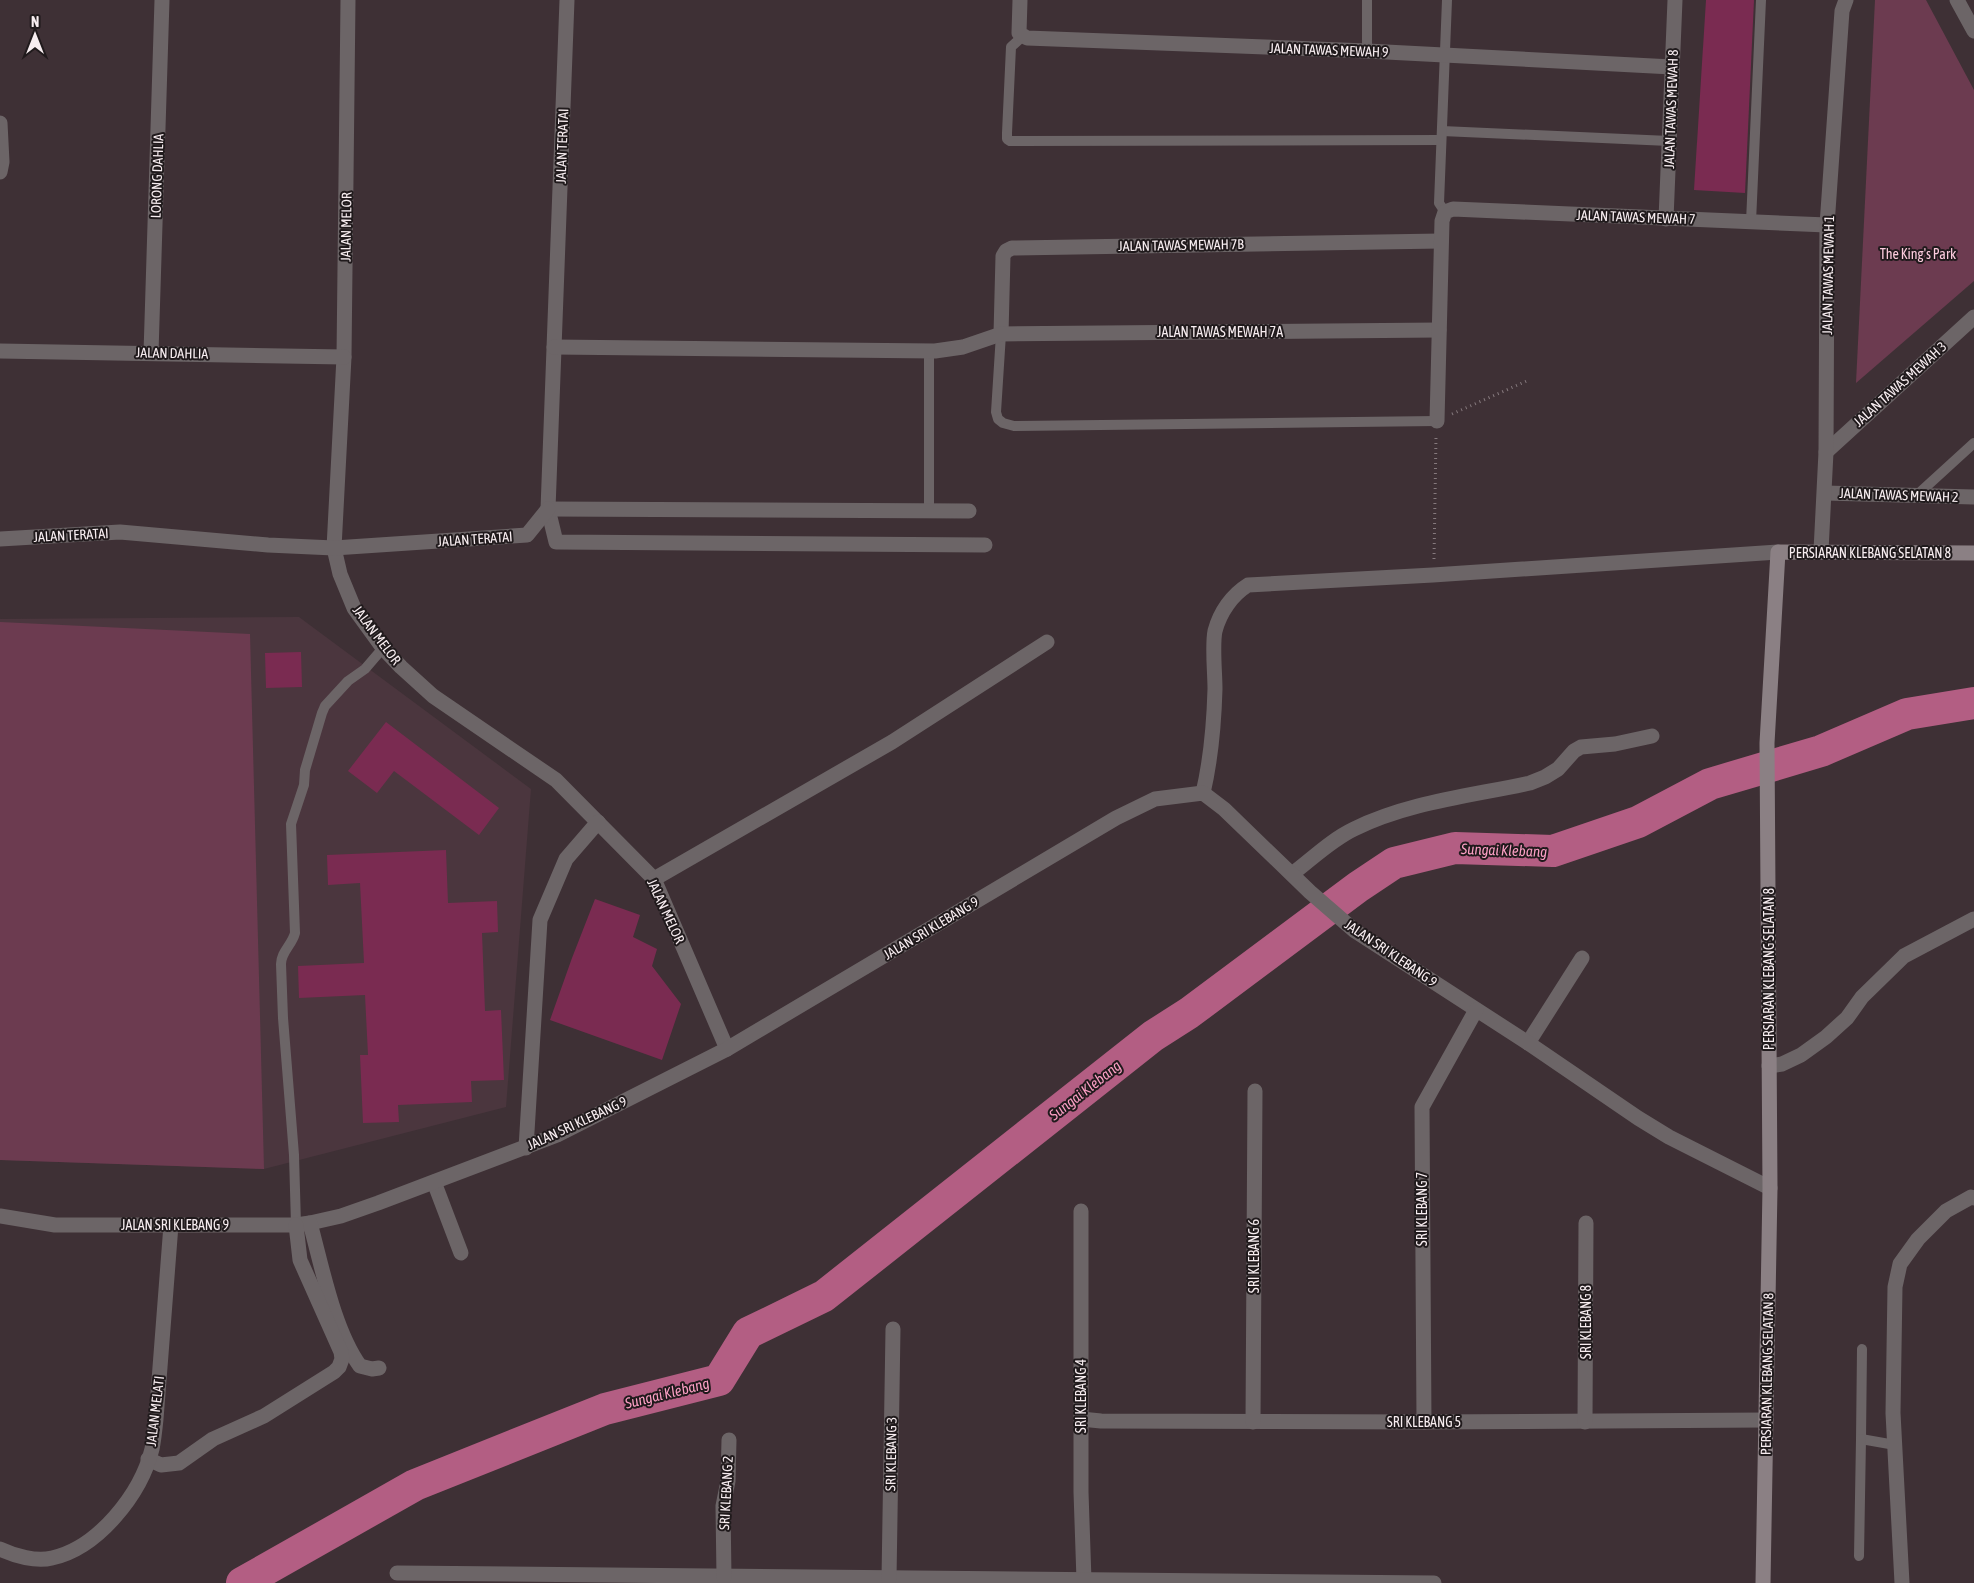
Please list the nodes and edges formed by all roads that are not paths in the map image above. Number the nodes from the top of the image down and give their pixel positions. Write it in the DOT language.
graph roads {
  1 [pos="162,0"];
  2 [pos="348,0"];
  3 [pos="567,0"];
  4 [pos="1020,0"];
  5 [pos="1367,0"];
  6 [pos="1447,0"];
  7 [pos="1675,0"];
  8 [pos="1761,0"];
  9 [pos="1846,0"];
  10 [pos="1957,0"];
  11 [pos="1974,31"];
  12 [pos="1023,36"];
  13 [pos="1367,51"];
  14 [pos="1445,55"];
  15 [pos="1672,67"];
  16 [pos="0,123"];
  17 [pos="1442,136"];
  18 [pos="1669,141"];
  19 [pos="0,172"];
  20 [pos="1445,212"];
  21 [pos="1666,218"];
  22 [pos="1751,222"];
  23 [pos="1827,226"];
  24 [pos="1441,241"];
  25 [pos="1974,317"];
  26 [pos="1439,330"];
  27 [pos="1001,334"];
  28 [pos="554,347"];
  29 [pos="0,351"];
  30 [pos="928,351"];
  31 [pos="151,353"];
  32 [pos="344,357"];
  33 [pos="1437,421"];
  34 [pos="1974,443"];
  35 [pos="1826,452"];
  36 [pos="1825,492"];
  37 [pos="1918,495"];
  38 [pos="1974,497"];
  39 [pos="548,509"];
  40 [pos="928,511"];
  41 [pos="969,511"];
  42 [pos="0,539"];
  43 [pos="985,545"];
  44 [pos="334,548"];
  45 [pos="1778,552"];
  46 [pos="1821,552"];
  47 [pos="1974,553"];
  48 [pos="1047,642"];
  49 [pos="383,648"];
  50 [pos="1652,736"];
  51 [pos="1202,793"];
  52 [pos="598,822"];
  53 [pos="1292,874"];
  54 [pos="654,879"];
  55 [pos="1974,919"];
  56 [pos="1582,958"];
  57 [pos="1476,1010"];
  58 [pos="1528,1043"];
  59 [pos="727,1049"];
  60 [pos="1769,1066"];
  61 [pos="1255,1091"];
  62 [pos="526,1148"];
  63 [pos="434,1182"];
  64 [pos="1770,1188"];
  65 [pos="1974,1198"];
  66 [pos="1082,1211"];
  67 [pos="0,1216"];
  68 [pos="1586,1223"];
  69 [pos="303,1224"];
  70 [pos="170,1225"];
  71 [pos="461,1253"];
  72 [pos="893,1329"];
  73 [pos="1862,1349"];
  74 [pos="379,1368"];
  75 [pos="1082,1419"];
  76 [pos="1766,1420"];
  77 [pos="1253,1422"];
  78 [pos="1424,1422"];
  79 [pos="1585,1422"];
  80 [pos="1861,1439"];
  81 [pos="729,1440"];
  82 [pos="1895,1445"];
  83 [pos="148,1459"];
  84 [pos="0,1549"];
  85 [pos="1860,1556"];
  86 [pos="398,1573"];
  87 [pos="724,1577"];
  88 [pos="889,1578"];
  89 [pos="1084,1580"];
  90 [pos="1434,1583"];
  91 [pos="1763,1583"];
  92 [pos="1902,1583"];
  1 -- 31 [label="street, LORONG DAHLIA"];
  2 -- 32 [label="street, JALAN MELOR"];
  3 -- 28 [label="street, JALAN TERATAI"];
  4 -- 12 [label="street"];
  5 -- 13 [label="lane"];
  6 -- 14 [label="lane"];
  7 -- 15 [label="street, JALAN TAWAS MEWAH 8"];
  8 -- 22 [label="lane"];
  9 -- 23 [label="street, JALAN TAWAS MEWAH 1"];
  10 -- 11 [label="street"];
  12 -- 13 [label="street, JALAN TAWAS MEWAH 9"];
  12 -- 17 [label="lane"];
  13 -- 14 [label="street, JALAN TAWAS MEWAH 9"];
  14 -- 15 [label="street, JALAN TAWAS MEWAH 9"];
  14 -- 17 [label="lane"];
  15 -- 18 [label="street, JALAN TAWAS MEWAH 8"];
  16 -- 19 [label="street"];
  17 -- 18 [label="lane"];
  17 -- 20 [label="lane"];
  18 -- 21 [label="street, JALAN TAWAS MEWAH 8"];
  20 -- 21 [label="street, JALAN TAWAS MEWAH 7"];
  20 -- 24 [label="street"];
  21 -- 22 [label="street, JALAN TAWAS MEWAH 7"];
  22 -- 23 [label="street, JALAN TAWAS MEWAH 7"];
  23 -- 35 [label="street, JALAN TAWAS MEWAH 1"];
  24 -- 26 [label="street"];
  24 -- 27 [label="street, JALAN TAWAS MEWAH 7B"];
  25 -- 35 [label="street, JALAN TAWAS MEWAH 3"];
  26 -- 27 [label="street, JALAN TAWAS MEWAH 7A"];
  26 -- 33 [label="street"];
  27 -- 30 [label="street, JALAN TAWAS MEWAH 7A"];
  27 -- 33 [label="lane"];
  28 -- 30 [label="street, JALAN TAWAS MEWAH 7A"];
  28 -- 39 [label="street, JALAN TERATAI"];
  29 -- 31 [label="street, JALAN DAHLIA"];
  30 -- 40 [label="lane"];
  31 -- 32 [label="street, JALAN DAHLIA"];
  32 -- 44 [label="street, JALAN MELOR"];
  34 -- 37 [label="lane"];
  35 -- 36 [label="street, JALAN TAWAS MEWAH 1"];
  36 -- 37 [label="street, JALAN TAWAS MEWAH 2"];
  36 -- 46 [label="street, JALAN TAWAS MEWAH 1"];
  37 -- 38 [label="street, JALAN TAWAS MEWAH 2"];
  39 -- 40 [label="street"];
  39 -- 43 [label="street"];
  39 -- 44 [label="street, JALAN TERATAI"];
  40 -- 41 [label="street"];
  42 -- 44 [label="street, JALAN TERATAI"];
  44 -- 49 [label="street, JALAN MELOR"];
  45 -- 46 [label="street, PERSIARAN KLEBANG SELATAN 8"];
  45 -- 51 [label="street"];
  45 -- 60 [label="street, PERSIARAN KLEBANG SELATAN 8"];
  46 -- 47 [label="street, PERSIARAN KLEBANG SELATAN 8"];
  48 -- 54 [label="street"];
  49 -- 52 [label="street, JALAN MELOR"];
  49 -- 69 [label="lane"];
  50 -- 53 [label="street"];
  51 -- 53 [label="street, JALAN SRI KLEBANG 9"];
  51 -- 59 [label="street, JALAN SRI KLEBANG 9"];
  52 -- 54 [label="street, JALAN MELOR"];
  52 -- 62 [label="street"];
  53 -- 57 [label="street, JALAN SRI KLEBANG 9"];
  54 -- 59 [label="street, JALAN MELOR"];
  55 -- 60 [label="street"];
  56 -- 58 [label="street"];
  57 -- 58 [label="street, JALAN SRI KLEBANG 9"];
  57 -- 78 [label="street, SRI KLEBANG 7"];
  58 -- 64 [label="street, JALAN SRI KLEBANG 9"];
  59 -- 62 [label="street, JALAN SRI KLEBANG 9"];
  60 -- 64 [label="street, PERSIARAN KLEBANG SELATAN 8"];
  61 -- 77 [label="street, SRI KLEBANG 6"];
  62 -- 63 [label="street, JALAN SRI KLEBANG 9"];
  63 -- 69 [label="street, JALAN SRI KLEBANG 9"];
  63 -- 71 [label="street"];
  64 -- 76 [label="street, PERSIARAN KLEBANG SELATAN 8"];
  65 -- 82 [label="street"];
  66 -- 75 [label="street, SRI KLEBANG 4"];
  67 -- 70 [label="street, JALAN SRI KLEBANG 9"];
  68 -- 79 [label="street, SRI KLEBANG 8"];
  69 -- 70 [label="street, JALAN SRI KLEBANG 9"];
  69 -- 74 [label="street"];
  69 -- 83 [label="street"];
  70 -- 83 [label="street, JALAN MELATI"];
  72 -- 88 [label="street, SRI KLEBANG 3"];
  73 -- 80 [label="lane"];
  75 -- 77 [label="street, SRI KLEBANG 5"];
  75 -- 89 [label="street, SRI KLEBANG 4"];
  76 -- 79 [label="street, SRI KLEBANG 5"];
  76 -- 91 [label="street, PERSIARAN KLEBANG SELATAN 8"];
  77 -- 78 [label="street, SRI KLEBANG 5"];
  78 -- 79 [label="street, SRI KLEBANG 5"];
  80 -- 82 [label="lane"];
  80 -- 85 [label="lane"];
  81 -- 87 [label="street, SRI KLEBANG 2"];
  82 -- 92 [label="street"];
  83 -- 84 [label="street, JALAN MELATI"];
  86 -- 87 [label="street"];
  87 -- 88 [label="street"];
  88 -- 89 [label="street"];
  89 -- 90 [label="street"];
}
